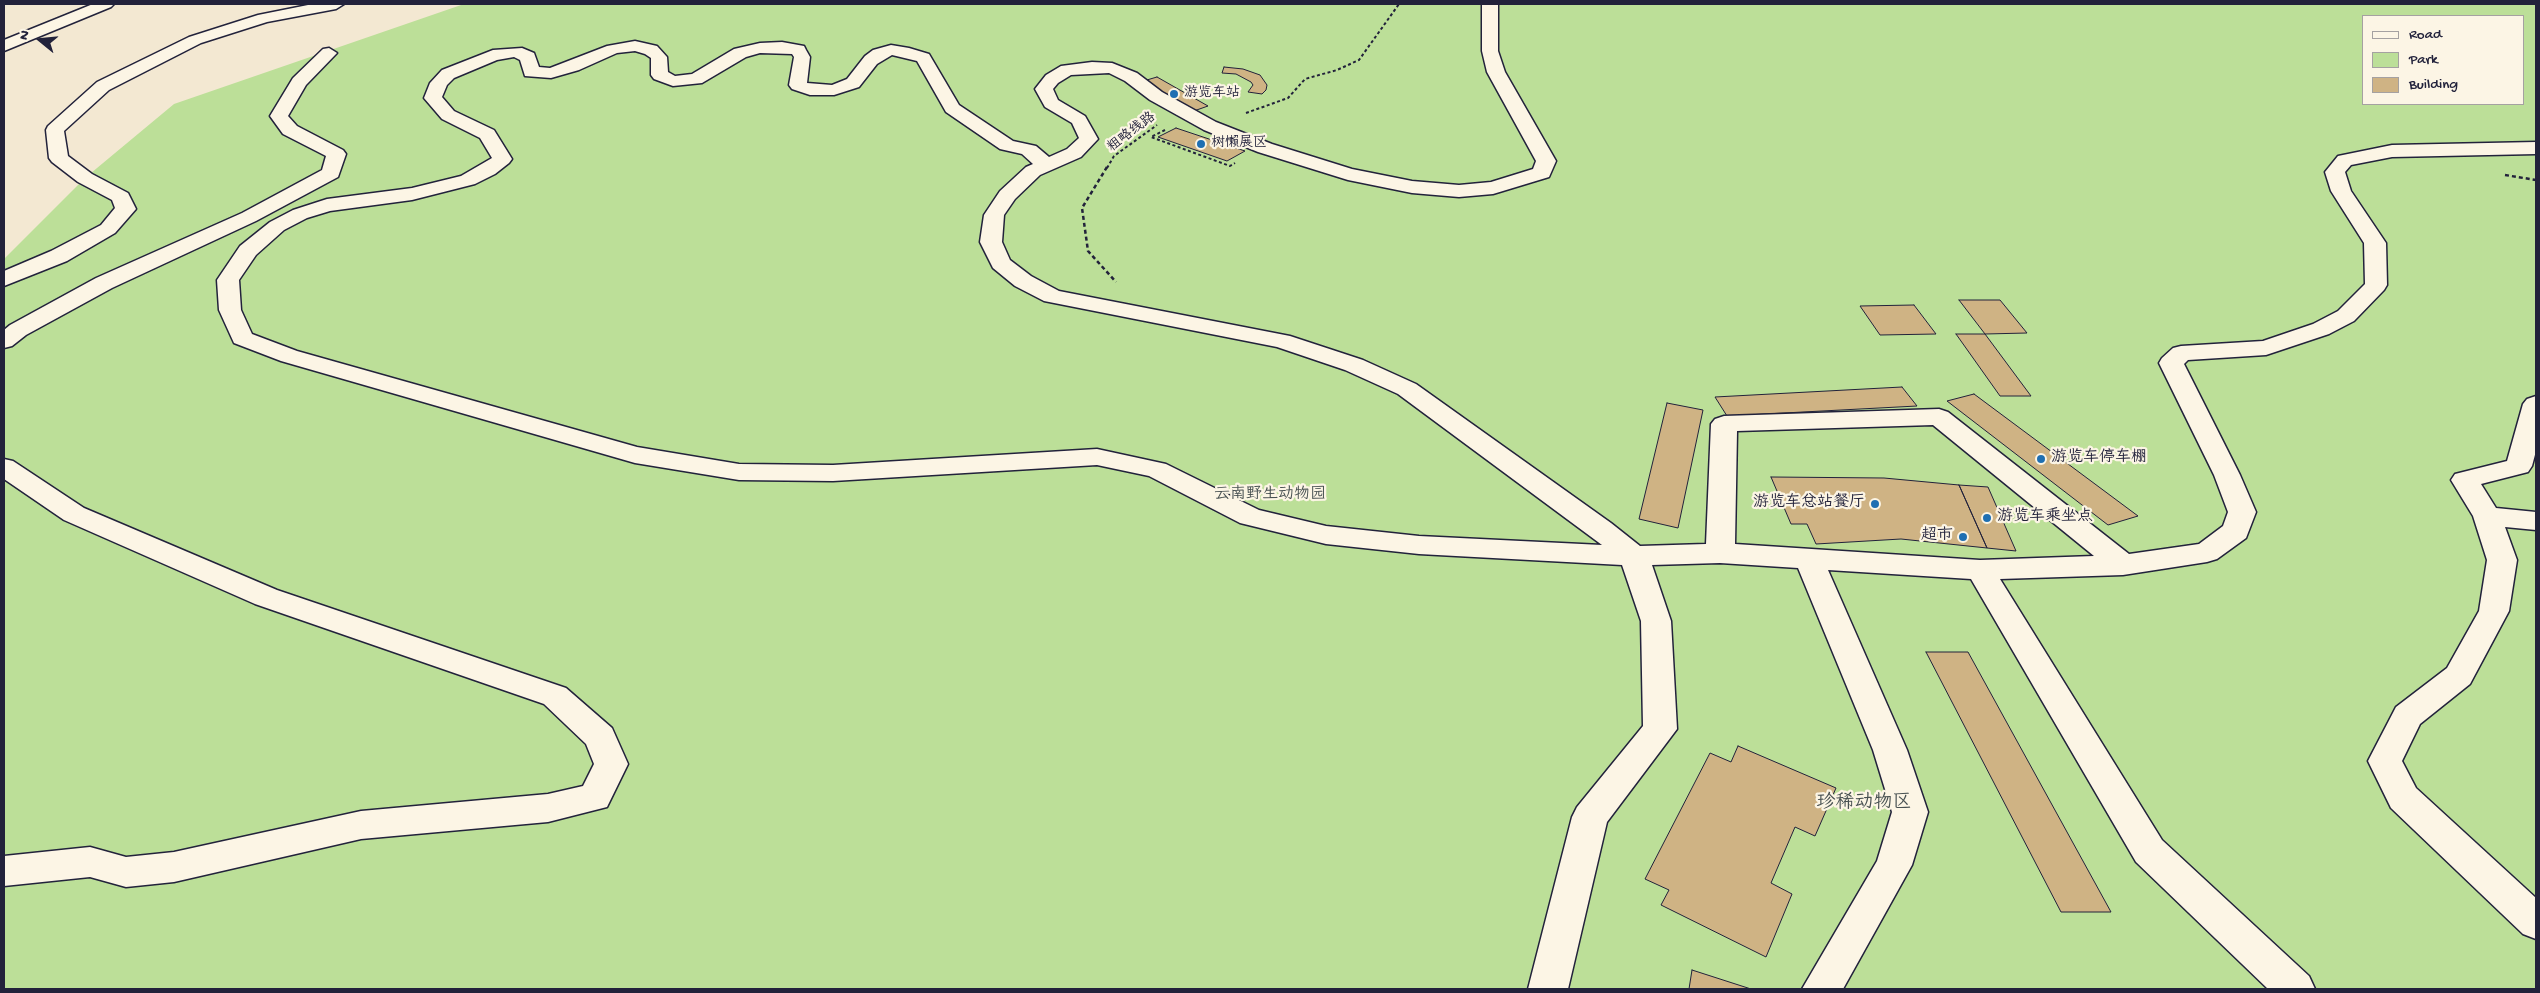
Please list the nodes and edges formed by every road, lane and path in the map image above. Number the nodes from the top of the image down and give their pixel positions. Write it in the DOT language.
graph roads {
  1 [pos="106,4"];
  2 [pos="336,4"];
  3 [pos="1399,4"];
  4 [pos="1490,4"];
  5 [pos="4,46"];
  6 [pos="329,53"];
  7 [pos="1203,122"];
  8 [pos="2536,148"];
  9 [pos="1046,165"];
  10 [pos="4,279"];
  11 [pos="1144,314"];
  12 [pos="4,341"];
  13 [pos="2536,404"];
  14 [pos="4,467"];
  15 [pos="2487,516"];
  16 [pos="2536,521"];
  17 [pos="1720,553"];
  18 [pos="1634,556"];
  19 [pos="1809,559"];
  20 [pos="2123,565"];
  21 [pos="1980,570"];
  22 [pos="4,871"];
  23 [pos="2536,922"];
  24 [pos="1548,989"];
  25 [pos="1822,989"];
  26 [pos="2295,989"];
  1 -- 5 [label="street"];
  2 -- 10 [label="street"];
  3 -- 7 [label="path, 粗略线路"];
  4 -- 7 [label="street"];
  6 -- 12 [label="street"];
  7 -- 9 [label="street"];
  7 -- 11 [label="path, 粗略线路"];
  8 -- 20 [label="street"];
  9 -- 11 [label="street"];
  9 -- 18 [label="street"];
  11 -- 18 [label="street"];
  13 -- 15 [label="street"];
  14 -- 22 [label="street"];
  15 -- 16 [label="street"];
  15 -- 23 [label="street"];
  17 -- 18 [label="street"];
  17 -- 19 [label="street"];
  17 -- 20 [label="street"];
  18 -- 24 [label="street"];
  19 -- 21 [label="street"];
  19 -- 25 [label="street"];
  20 -- 21 [label="street"];
  21 -- 26 [label="street"];
}
